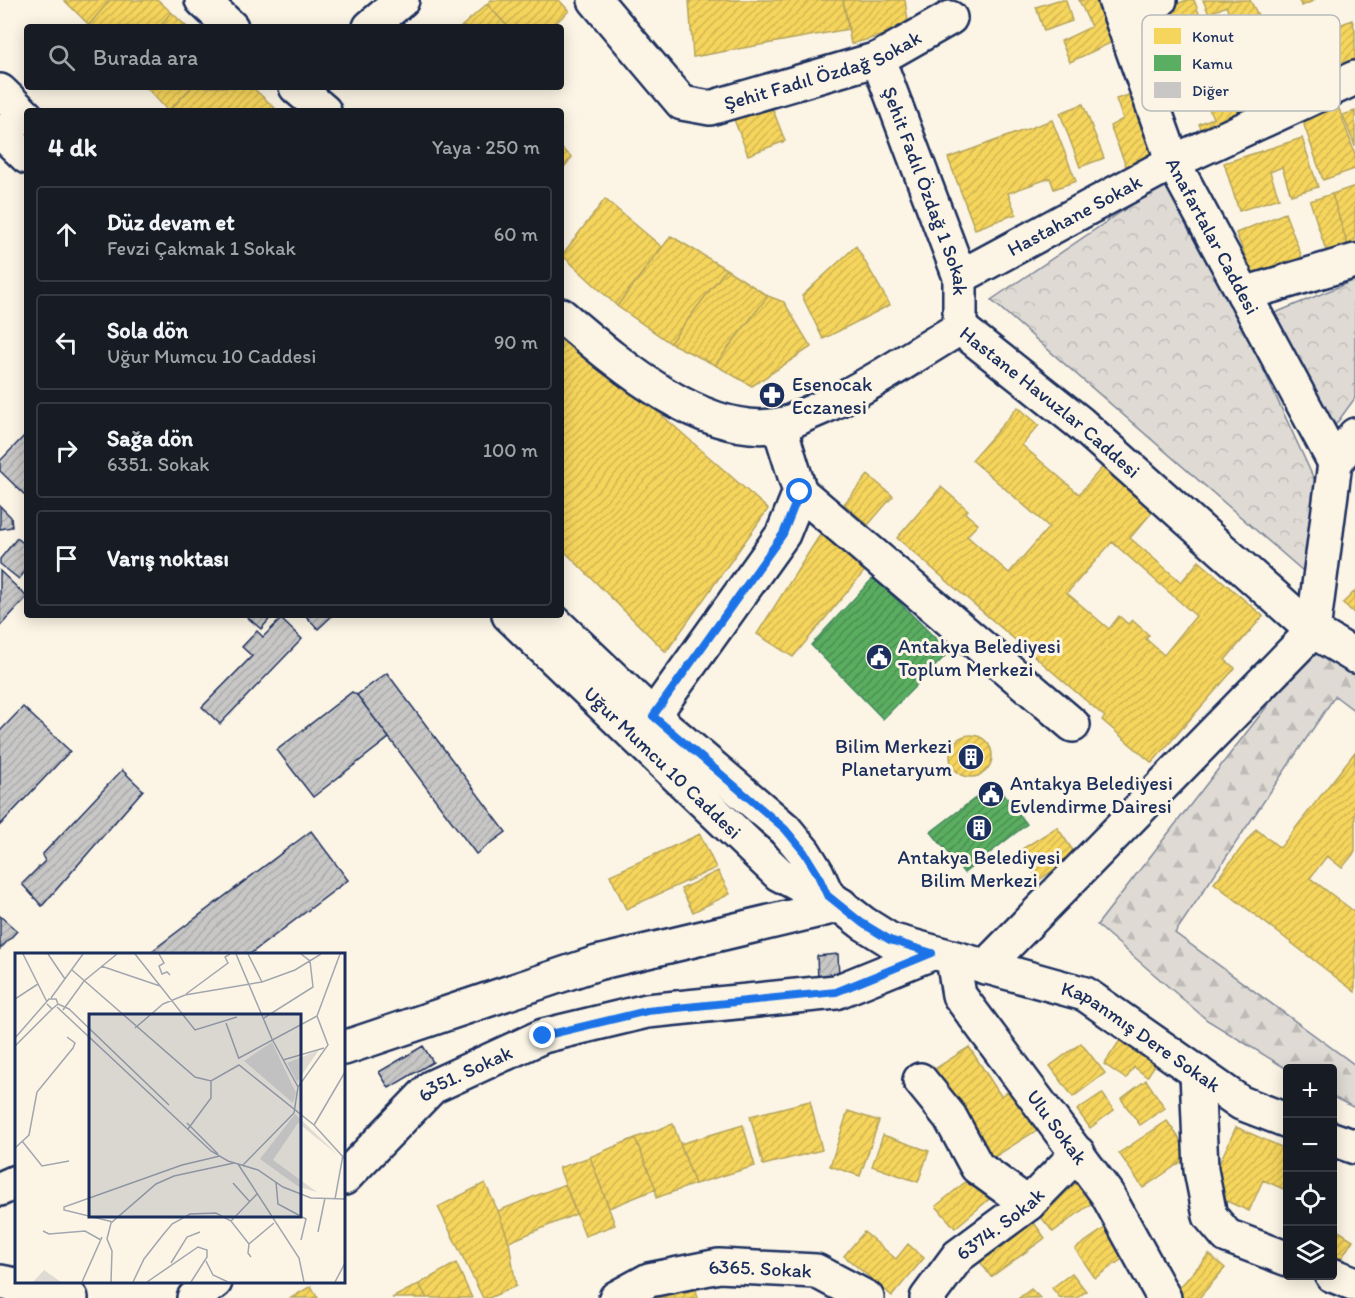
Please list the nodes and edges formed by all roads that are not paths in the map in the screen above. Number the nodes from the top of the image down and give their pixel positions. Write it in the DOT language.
graph roads {
  1 [pos="202,0"];
  2 [pos="402,0"];
  3 [pos="596,0"];
  4 [pos="1160,0"];
  5 [pos="1119,11"];
  6 [pos="950,18"];
  7 [pos="228,24"];
  8 [pos="374,24"];
  9 [pos="878,59"];
  10 [pos="1142,75"];
  11 [pos="1355,78"];
  12 [pos="1340,85"];
  13 [pos="300,90"];
  14 [pos="0,91"];
  15 [pos="321,108"];
  16 [pos="1155,111"];
  17 [pos="1284,111"];
  18 [pos="24,114"];
  19 [pos="0,131"];
  20 [pos="24,154"];
  21 [pos="1173,162"];
  22 [pos="1355,261"];
  23 [pos="960,277"];
  24 [pos="1244,294"];
  25 [pos="564,318"];
  26 [pos="960,327"];
  27 [pos="779,425"];
  28 [pos="1355,435"];
  29 [pos="1335,463"];
  30 [pos="800,492"];
  31 [pos="512,618"];
  32 [pos="550,618"];
  33 [pos="1313,631"];
  34 [pos="1355,656"];
  35 [pos="644,725"];
  36 [pos="1073,725"];
  37 [pos="834,900"];
  38 [pos="943,956"];
  39 [pos="985,967"];
  40 [pos="345,1048"];
  41 [pos="1197,1072"];
  42 [pos="920,1080"];
  43 [pos="1283,1119"];
  44 [pos="1337,1141"];
  45 [pos="1355,1147"];
  46 [pos="1078,1153"];
  47 [pos="345,1177"];
  48 [pos="15,1182"];
  49 [pos="0,1190"];
  50 [pos="1028,1204"];
  51 [pos="1283,1257"];
  52 [pos="1337,1277"];
  53 [pos="0,1282"];
  54 [pos="213,1283"];
  55 [pos="1355,1284"];
  56 [pos="71,1298"];
  57 [pos="194,1298"];
  58 [pos="616,1298"];
  59 [pos="867,1298"];
  60 [pos="927,1298"];
  61 [pos="1164,1298"];
  1 -- 7 [label="street"];
  2 -- 8 [label="street"];
  3 -- 9 [label="street, Şehit Fadıl Özdağ Sokak"];
  4 -- 5 [label="street"];
  5 -- 10 [label="street, Anafartalar Caddesi"];
  6 -- 9 [label="street, Şehit Fadıl Özdağ Sokak"];
  9 -- 23 [label="street, Şehit Fadıl Özdağ 1 Sokak"];
  11 -- 12 [label="street, Hastahane Sokak"];
  13 -- 15 [label="street"];
  14 -- 18 [label="street"];
  16 -- 21 [label="street, Anafartalar Caddesi"];
  17 -- 21 [label="street, Hastahane Sokak"];
  19 -- 20 [label="street"];
  21 -- 23 [label="street, Hastahane Sokak"];
  21 -- 24 [label="street, Anafartalar Caddesi"];
  22 -- 24 [label="street"];
  23 -- 26 [label="street, Şehit Fadıl Özdağ 1 Sokak"];
  24 -- 29 [label="street, Anafartalar Caddesi"];
  25 -- 27 [label="street, Hastane Havuzlar Caddesi"];
  26 -- 27 [label="street, Hastane Havuzlar Caddesi"];
  26 -- 33 [label="street, Hastane Havuzlar Caddesi"];
  27 -- 30 [label="street"];
  28 -- 29 [label="street"];
  29 -- 33 [label="street"];
  30 -- 35 [label="street"];
  30 -- 36 [label="street"];
  31 -- 35 [label="street, Uğur Mumcu 10 Caddesi"];
  32 -- 35 [label="street, Uğur Mumcu 10 Caddesi"];
  33 -- 34 [label="street, Hastane Havuzlar Caddesi"];
  33 -- 39 [label="street"];
  35 -- 37 [label="street, Uğur Mumcu 10 Caddesi"];
  37 -- 38 [label="street, Uğur Mumcu 10 Caddesi"];
  37 -- 40 [label="street"];
  38 -- 39 [label="street, Uğur Mumcu 10 Caddesi"];
  38 -- 46 [label="street, Ulu Sokak"];
  38 -- 47 [label="street, 6351. Sokak"];
  39 -- 41 [label="street, Kapanmış Dere Sokak"];
  41 -- 43 [label="street, Kapanmış Dere Sokak"];
  41 -- 51 [label="street"];
  42 -- 50 [label="street"];
  44 -- 45 [label="street"];
  46 -- 50 [label="street, 6374. Sokak"];
  46 -- 61 [label="street, Ulu Sokak"];
  48 -- 49 [label="street"];
  50 -- 60 [label="street, 6374. Sokak"];
  52 -- 55 [label="street"];
  53 -- 56 [label="street"];
  54 -- 57 [label="street"];
  58 -- 59 [label="street, 6365. Sokak"];
}
